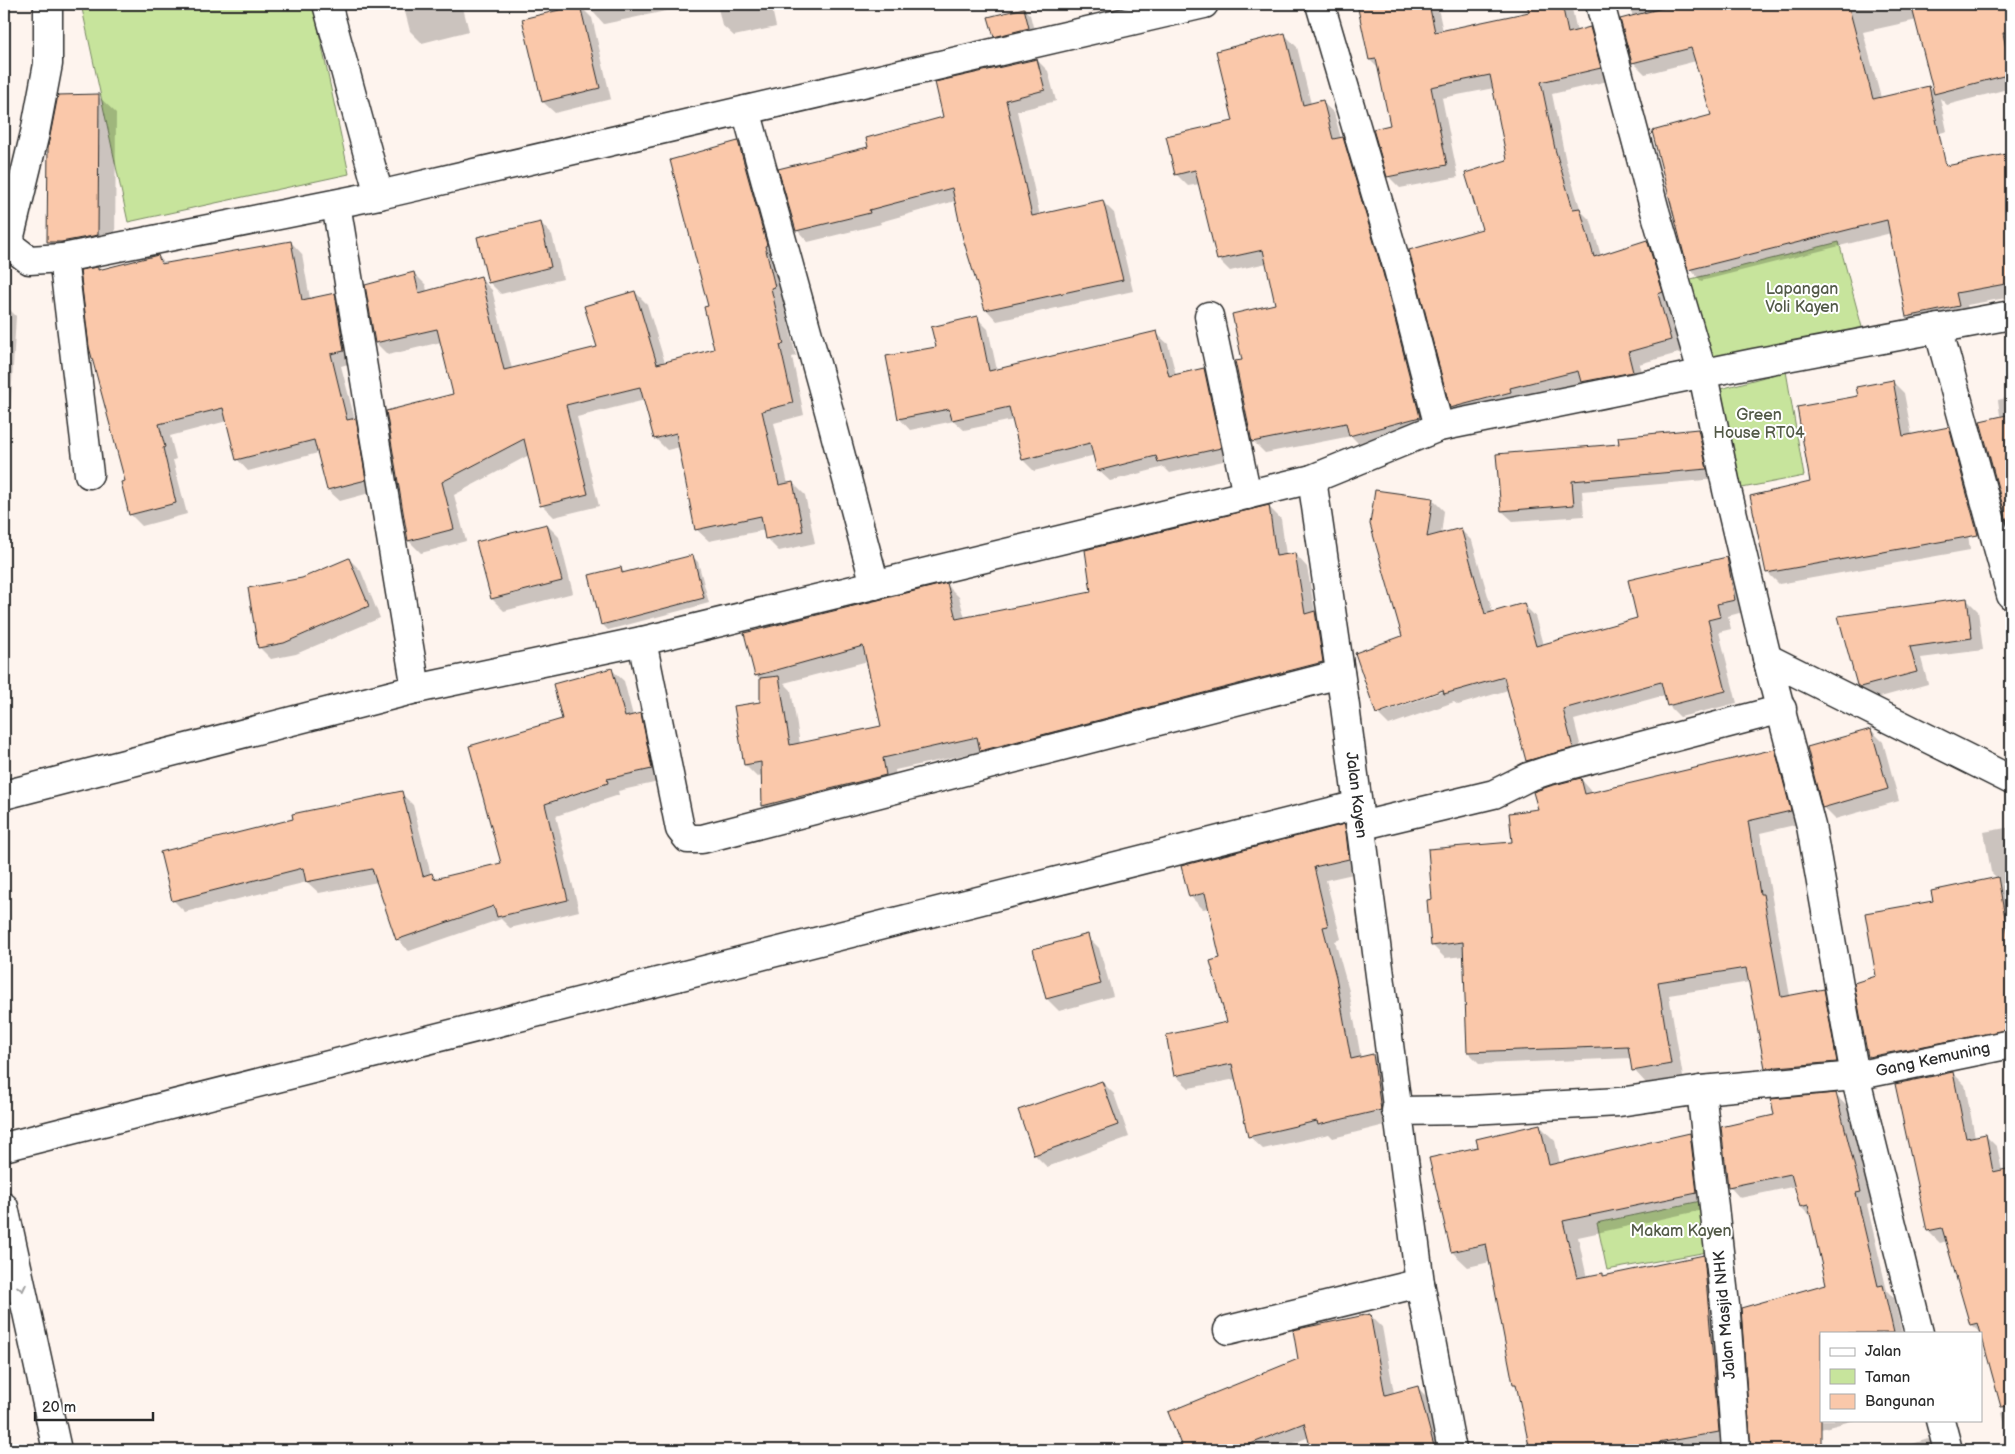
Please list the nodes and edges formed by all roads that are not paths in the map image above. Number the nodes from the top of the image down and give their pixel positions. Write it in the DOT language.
graph roads {
  1 [pos="48,4"];
  2 [pos="327,4"];
  3 [pos="1204,4"];
  4 [pos="1320,4"];
  5 [pos="1600,4"];
  6 [pos="746,110"];
  7 [pos="379,195"];
  8 [pos="336,204"];
  9 [pos="63,258"];
  10 [pos="2011,314"];
  11 [pos="1209,316"];
  12 [pos="1938,328"];
  13 [pos="1702,375"];
  14 [pos="1439,427"];
  15 [pos="89,474"];
  16 [pos="1312,479"];
  17 [pos="1247,495"];
  18 [pos="875,585"];
  19 [pos="2011,595"];
  20 [pos="642,641"];
  21 [pos="1767,658"];
  22 [pos="1340,674"];
  23 [pos="416,689"];
  24 [pos="1782,709"];
  25 [pos="2011,780"];
  26 [pos="4,795"];
  27 [pos="1359,815"];
  28 [pos="2011,1044"];
  29 [pos="1855,1076"];
  30 [pos="1702,1090"];
  31 [pos="1396,1111"];
  32 [pos="4,1147"];
  33 [pos="4,1206"];
  34 [pos="1420,1283"];
  35 [pos="1228,1330"];
  36 [pos="1919,1332"];
  37 [pos="1941,1422"];
  38 [pos="58,1450"];
  39 [pos="1452,1450"];
  40 [pos="1736,1450"];
  41 [pos="1948,1450"];
  1 -- 9 [label="street"];
  2 -- 7 [label="street"];
  3 -- 6 [label="street"];
  4 -- 14 [label="street"];
  5 -- 13 [label="street"];
  6 -- 7 [label="street"];
  6 -- 18 [label="street"];
  7 -- 8 [label="street"];
  8 -- 9 [label="street"];
  8 -- 23 [label="street"];
  9 -- 15 [label="street"];
  10 -- 12 [label="street"];
  11 -- 17 [label="street"];
  12 -- 13 [label="street"];
  12 -- 19 [label="street"];
  13 -- 14 [label="street"];
  13 -- 21 [label="street"];
  14 -- 16 [label="street"];
  16 -- 17 [label="street"];
  16 -- 22 [label="street, Jalan Kayen"];
  17 -- 18 [label="street"];
  18 -- 20 [label="street"];
  20 -- 22 [label="street"];
  20 -- 23 [label="street"];
  21 -- 24 [label="street"];
  21 -- 25 [label="street"];
  22 -- 27 [label="street, Jalan Kayen"];
  23 -- 26 [label="street"];
  24 -- 27 [label="street"];
  24 -- 29 [label="street"];
  27 -- 31 [label="street, Jalan Kayen"];
  27 -- 32 [label="street"];
  28 -- 29 [label="street, Gang Kemuning"];
  29 -- 30 [label="street, Gang Kemuning"];
  29 -- 36 [label="street"];
  30 -- 31 [label="street, Gang Kemuning"];
  30 -- 40 [label="street, Jalan Masjid NHK"];
  31 -- 34 [label="street, Jalan Kayen"];
  33 -- 38 [label="street, one-way"];
  34 -- 35 [label="street"];
  34 -- 39 [label="street, Jalan Kayen"];
  37 -- 41 [label="street"];
}
